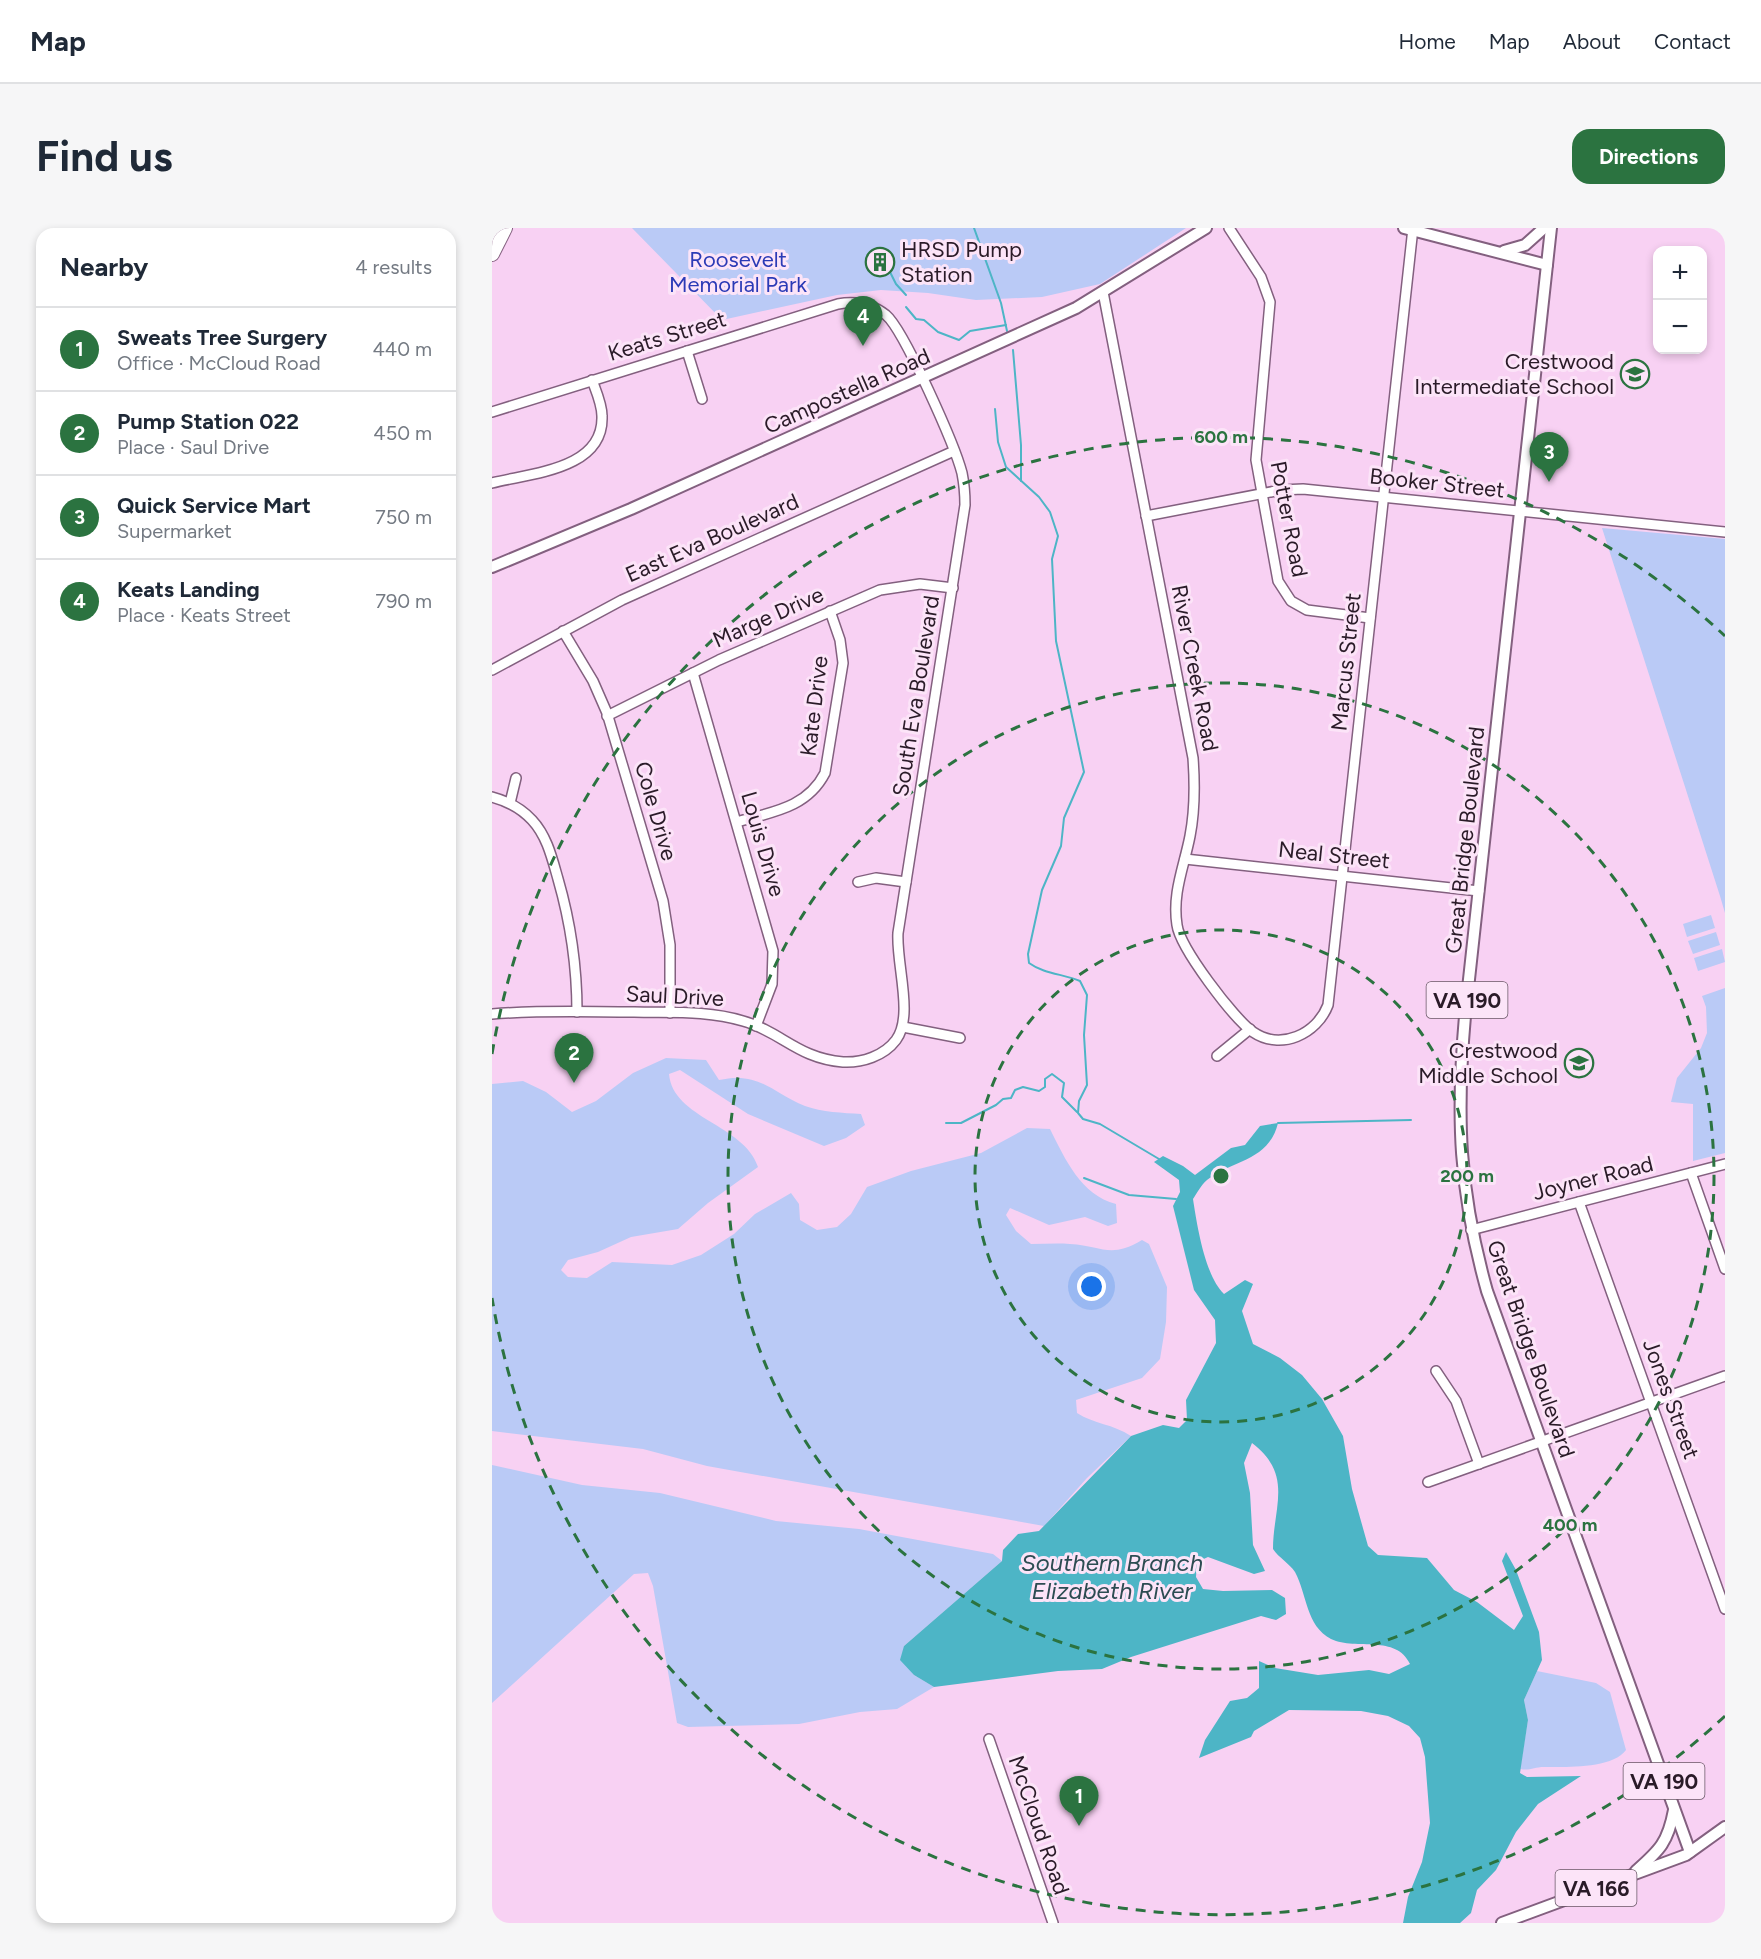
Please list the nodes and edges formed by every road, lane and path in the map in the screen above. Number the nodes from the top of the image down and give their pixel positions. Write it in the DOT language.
graph roads {
  1 [pos="500,228"];
  2 [pos="505,228"];
  3 [pos="1206,228"];
  4 [pos="1228,228"];
  5 [pos="1544,228"];
  6 [pos="1551,228"];
  7 [pos="1410,229"];
  8 [pos="492,247"];
  9 [pos="1498,252"];
  10 [pos="492,254"];
  11 [pos="1547,265"];
  12 [pos="1103,292"];
  13 [pos="687,351"];
  14 [pos="922,378"];
  15 [pos="592,380"];
  16 [pos="702,399"];
  17 [pos="492,412"];
  18 [pos="954,451"];
  19 [pos="492,483"];
  20 [pos="1261,494"];
  21 [pos="1383,497"];
  22 [pos="1520,512"];
  23 [pos="1146,516"];
  24 [pos="1725,532"];
  25 [pos="492,567"];
  26 [pos="953,588"];
  27 [pos="830,611"];
  28 [pos="1370,618"];
  29 [pos="563,631"];
  30 [pos="492,670"];
  31 [pos="693,673"];
  32 [pos="607,716"];
  33 [pos="516,778"];
  34 [pos="492,797"];
  35 [pos="510,803"];
  36 [pos="737,822"];
  37 [pos="1185,859"];
  38 [pos="1342,876"];
  39 [pos="858,882"];
  40 [pos="906,882"];
  41 [pos="1479,891"];
  42 [pos="578,1012"];
  43 [pos="670,1013"];
  44 [pos="492,1014"];
  45 [pos="756,1026"];
  46 [pos="903,1027"];
  47 [pos="1250,1029"];
  48 [pos="960,1038"];
  49 [pos="1217,1056"];
  50 [pos="1725,1164"];
  51 [pos="1691,1173"];
  52 [pos="1579,1202"];
  53 [pos="1471,1230"];
  54 [pos="1725,1269"];
  55 [pos="1436,1371"];
  56 [pos="1725,1376"];
  57 [pos="1651,1402"];
  58 [pos="1542,1441"];
  59 [pos="1479,1464"];
  60 [pos="1428,1482"];
  61 [pos="1725,1609"];
  62 [pos="989,1739"];
  63 [pos="1674,1810"];
  64 [pos="1725,1827"];
  65 [pos="1690,1852"];
  66 [pos="1629,1876"];
  67 [pos="1053,1923"];
  68 [pos="1502,1923"];
  1 -- 8 [label="highway"];
  2 -- 10 [label="highway"];
  3 -- 12 [label="main road, Campostella Road"];
  4 -- 20 [label="street, Potter Road"];
  5 -- 9 [label="main road"];
  6 -- 11 [label="main road, Great Bridge Boulevard / VA 190"];
  7 -- 9 [label="main road"];
  7 -- 21 [label="street, Marcus Street"];
  9 -- 11 [label="main road"];
  11 -- 22 [label="main road, Great Bridge Boulevard / VA 190"];
  12 -- 14 [label="main road, Campostella Road"];
  12 -- 23 [label="street, River Creek Road"];
  13 -- 14 [label="street, Keats Street"];
  13 -- 15 [label="street, Keats Street"];
  13 -- 16 [label="street"];
  14 -- 18 [label="street, South Eva Boulevard"];
  14 -- 25 [label="main road, Campostella Road"];
  15 -- 17 [label="street, Keats Street"];
  15 -- 19 [label="street"];
  18 -- 26 [label="street, South Eva Boulevard"];
  18 -- 29 [label="street, East Eva Boulevard"];
  20 -- 21 [label="street, Booker Street"];
  20 -- 23 [label="street, Booker Street"];
  20 -- 28 [label="street, Potter Road"];
  21 -- 22 [label="street, Booker Street"];
  21 -- 28 [label="street, Marcus Street"];
  22 -- 24 [label="street, Booker Street"];
  22 -- 41 [label="main road, Great Bridge Boulevard / VA 190"];
  23 -- 37 [label="street, River Creek Road"];
  26 -- 27 [label="street, Marge Drive"];
  26 -- 40 [label="street, South Eva Boulevard"];
  27 -- 31 [label="street, Marge Drive"];
  27 -- 36 [label="street, Kate Drive"];
  28 -- 38 [label="street, Marcus Street"];
  29 -- 30 [label="street, East Eva Boulevard"];
  29 -- 32 [label="street, Cole Drive"];
  31 -- 32 [label="street, Marge Drive"];
  31 -- 36 [label="street, Louis Drive"];
  32 -- 43 [label="street, Cole Drive"];
  33 -- 35 [label="street"];
  34 -- 35 [label="street"];
  35 -- 42 [label="street"];
  36 -- 45 [label="street, Louis Drive"];
  37 -- 38 [label="street, Neal Street"];
  37 -- 47 [label="street, River Creek Road"];
  38 -- 41 [label="street, Neal Street"];
  38 -- 47 [label="street, Marcus Street"];
  39 -- 40 [label="street"];
  40 -- 46 [label="street, South Eva Boulevard"];
  41 -- 53 [label="main road, Great Bridge Boulevard / VA 190"];
  42 -- 43 [label="street, Saul Drive"];
  42 -- 44 [label="street, Saul Drive"];
  43 -- 45 [label="street, Saul Drive"];
  45 -- 46 [label="street, Saul Drive"];
  46 -- 48 [label="street"];
  47 -- 49 [label="street"];
  50 -- 51 [label="street, Joyner Road"];
  51 -- 52 [label="street, Joyner Road"];
  51 -- 54 [label="street"];
  52 -- 53 [label="street, Joyner Road"];
  52 -- 57 [label="street, Jones Street"];
  53 -- 58 [label="main road, Great Bridge Boulevard / VA 190"];
  55 -- 59 [label="street"];
  56 -- 57 [label="street"];
  57 -- 58 [label="street"];
  57 -- 61 [label="street, Jones Street"];
  58 -- 59 [label="street"];
  58 -- 63 [label="main road, Great Bridge Boulevard / VA 190"];
  59 -- 60 [label="street"];
  62 -- 67 [label="street, McCloud Road"];
  63 -- 65 [label="main road, Great Bridge Boulevard / VA 190"];
  63 -- 66 [label="main road"];
  64 -- 65 [label="main road, VA 166"];
  65 -- 66 [label="main road, VA 166"];
  66 -- 68 [label="main road, VA 166"];
}
